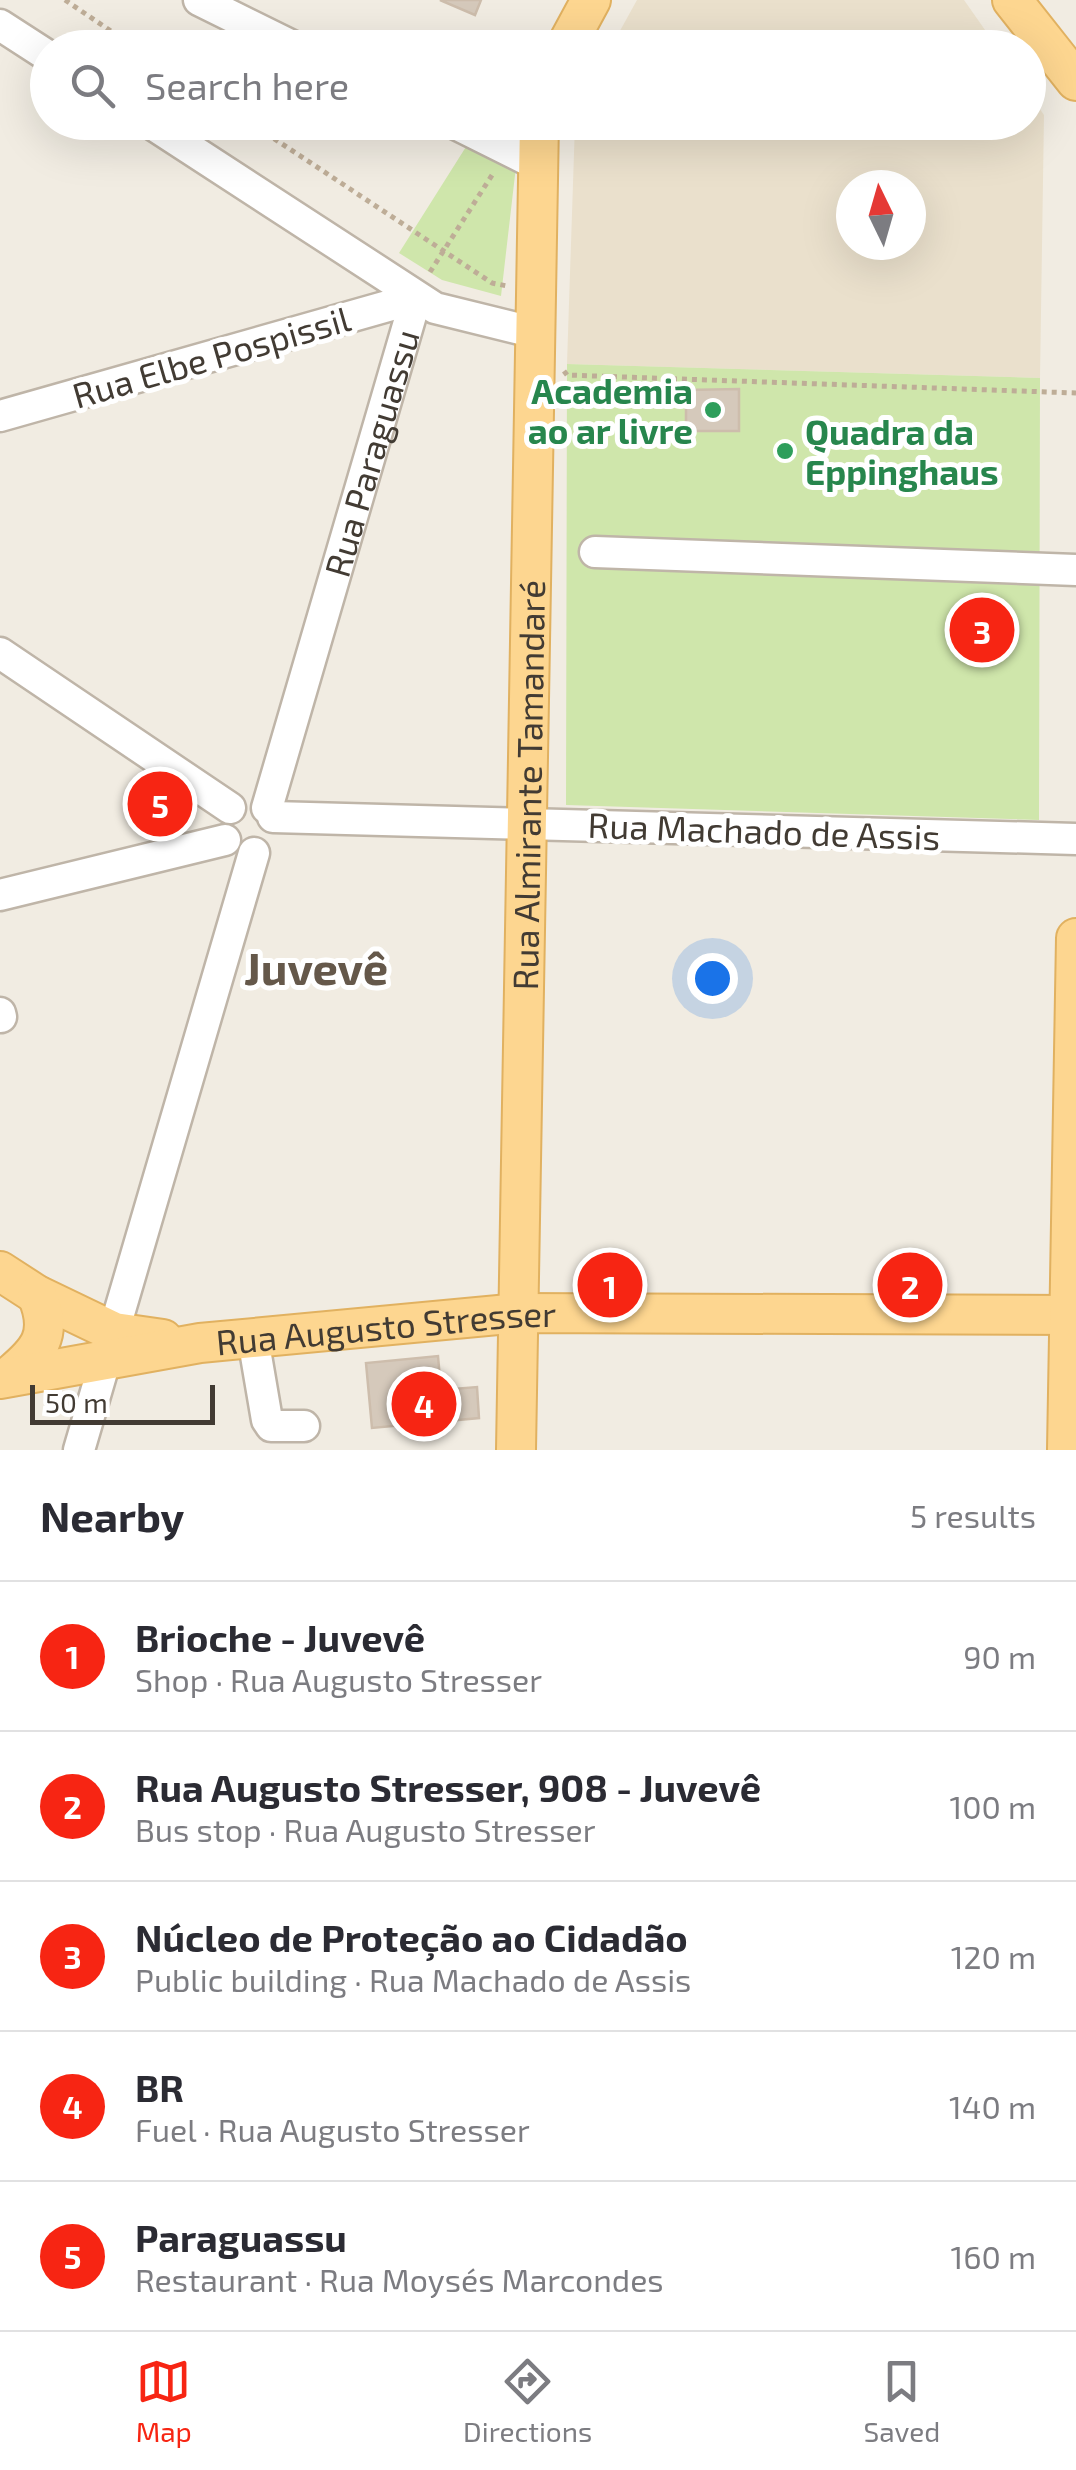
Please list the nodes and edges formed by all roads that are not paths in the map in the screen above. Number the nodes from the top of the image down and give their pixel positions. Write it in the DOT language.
graph roads {
  1 [pos="199,0"];
  2 [pos="591,0"];
  3 [pos="1012,0"];
  4 [pos="0,25"];
  5 [pos="260,30"];
  6 [pos="574,30"];
  7 [pos="1036,30"];
  8 [pos="1046,43"];
  9 [pos="30,44"];
  10 [pos="1076,81"];
  11 [pos="175,140"];
  12 [pos="488,140"];
  13 [pos="531,140"];
  14 [pos="523,158"];
  15 [pos="416,298"];
  16 [pos="536,333"];
  17 [pos="0,416"];
  18 [pos="595,552"];
  19 [pos="1076,570"];
  20 [pos="0,653"];
  21 [pos="230,808"];
  22 [pos="270,812"];
  23 [pos="527,824"];
  24 [pos="1076,839"];
  25 [pos="225,840"];
  26 [pos="254,853"];
  27 [pos="0,895"];
  28 [pos="1076,938"];
  29 [pos="0,1270"];
  30 [pos="37,1295"];
  31 [pos="519,1313"];
  32 [pos="1073,1315"];
  33 [pos="253,1338"];
  34 [pos="109,1346"];
  35 [pos="4,1378"];
  36 [pos="304,1426"];
  37 [pos="79,1450"];
  38 [pos="516,1450"];
  39 [pos="1067,1450"];
  1 -- 5 [label="street"];
  2 -- 6 [label="main road"];
  3 -- 7 [label="main road"];
  4 -- 9 [label="street"];
  8 -- 10 [label="main road"];
  11 -- 15 [label="street"];
  12 -- 14 [label="street"];
  13 -- 14 [label="main road, Rua Almirante Tamandaré"];
  14 -- 16 [label="main road, Rua Almirante Tamandaré"];
  15 -- 16 [label="street"];
  15 -- 17 [label="street, Rua Elbe Pospissil"];
  15 -- 22 [label="street, Rua Paraguassu"];
  16 -- 23 [label="main road, Rua Almirante Tamandaré"];
  18 -- 19 [label="street"];
  20 -- 21 [label="street"];
  21 -- 22 [label="street"];
  21 -- 25 [label="street"];
  22 -- 23 [label="street, Rua Machado de Assis"];
  22 -- 26 [label="street"];
  23 -- 24 [label="street, Rua Machado de Assis"];
  23 -- 31 [label="main road, Rua Almirante Tamandaré"];
  25 -- 26 [label="street"];
  25 -- 27 [label="street"];
  26 -- 34 [label="street"];
  28 -- 32 [label="main road"];
  29 -- 30 [label="main road"];
  30 -- 34 [label="main road"];
  30 -- 35 [label="main road"];
  31 -- 32 [label="main road, Rua Augusto Stresser"];
  31 -- 33 [label="main road, Rua Augusto Stresser"];
  31 -- 38 [label="main road, Rua Almirante Tamandaré"];
  32 -- 39 [label="main road"];
  33 -- 34 [label="main road, Rua Augusto Stresser"];
  33 -- 36 [label="street"];
  34 -- 35 [label="main road"];
  34 -- 37 [label="street"];
}
